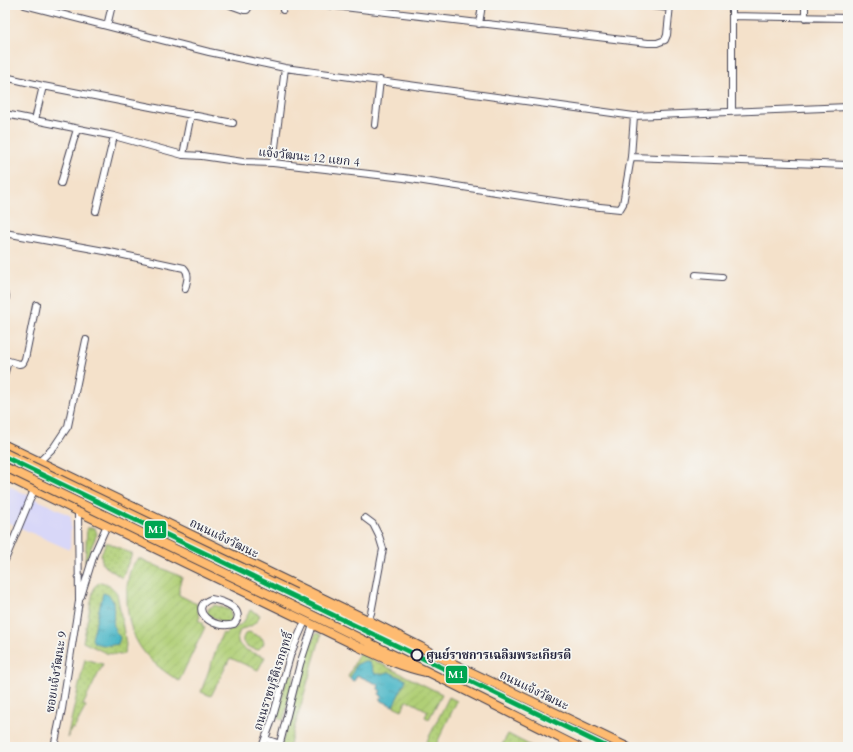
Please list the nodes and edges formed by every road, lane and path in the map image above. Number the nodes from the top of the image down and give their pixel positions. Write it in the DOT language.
graph roads {
  1 [pos="25,5"];
  2 [pos="112,5"];
  3 [pos="230,5"];
  4 [pos="250,5"];
  5 [pos="327,5"];
  6 [pos="482,5"];
  7 [pos="643,5"];
  8 [pos="732,5"];
  9 [pos="805,5"];
  10 [pos="670,6"];
  11 [pos="732,16"];
  12 [pos="805,18"];
  13 [pos="848,18"];
  14 [pos="479,24"];
  15 [pos="107,26"];
  16 [pos="285,68"];
  17 [pos="5,78"];
  18 [pos="380,80"];
  19 [pos="43,86"];
  20 [pos="848,107"];
  21 [pos="732,111"];
  22 [pos="5,114"];
  23 [pos="191,114"];
  24 [pos="634,116"];
  25 [pos="35,120"];
  26 [pos="234,123"];
  27 [pos="375,125"];
  28 [pos="77,129"];
  29 [pos="114,136"];
  30 [pos="183,155"];
  31 [pos="631,157"];
  32 [pos="273,163"];
  33 [pos="848,165"];
  34 [pos="61,183"];
  35 [pos="96,211"];
  36 [pos="5,233"];
  37 [pos="696,275"];
  38 [pos="722,277"];
  39 [pos="185,289"];
  40 [pos="36,304"];
  41 [pos="86,340"];
  42 [pos="6,361"];
  43 [pos="5,372"];
  44 [pos="5,446"];
  45 [pos="5,453"];
  46 [pos="39,462"];
  47 [pos="5,467"];
  48 [pos="5,476"];
  49 [pos="75,479"];
  50 [pos="34,490"];
  51 [pos="119,500"];
  52 [pos="65,505"];
  53 [pos="78,512"];
  54 [pos="151,515"];
  55 [pos="365,518"];
  56 [pos="107,525"];
  57 [pos="136,540"];
  58 [pos="5,560"];
  59 [pos="79,601"];
  60 [pos="368,620"];
  61 [pos="309,623"];
  62 [pos="212,624"];
  63 [pos="431,653"];
  64 [pos="426,672"];
  65 [pos="272,720"];
  66 [pos="285,724"];
  67 [pos="266,739"];
  68 [pos="280,745"];
  69 [pos="54,747"];
  70 [pos="262,747"];
  71 [pos="578,747"];
  72 [pos="627,747"];
  1 -- 15 [label="street"];
  2 -- 15 [label="street"];
  3 -- 4 [label="street"];
  5 -- 14 [label="street"];
  6 -- 14 [label="street"];
  7 -- 10 [label="street"];
  8 -- 11 [label="street"];
  9 -- 12 [label="street"];
  10 -- 14 [label="street"];
  11 -- 12 [label="street"];
  11 -- 21 [label="street"];
  12 -- 13 [label="street"];
  15 -- 16 [label="street"];
  16 -- 18 [label="street"];
  16 -- 32 [label="street"];
  17 -- 19 [label="street"];
  18 -- 24 [label="street"];
  18 -- 27 [label="street"];
  19 -- 23 [label="street"];
  19 -- 25 [label="street"];
  20 -- 21 [label="street"];
  21 -- 24 [label="street"];
  22 -- 25 [label="street, แจ้งวัฒนะ 12 แยก 4"];
  23 -- 26 [label="street"];
  23 -- 30 [label="street"];
  24 -- 31 [label="street"];
  25 -- 28 [label="street, แจ้งวัฒนะ 12 แยก 4"];
  28 -- 29 [label="street, แจ้งวัฒนะ 12 แยก 4"];
  28 -- 34 [label="street"];
  29 -- 30 [label="street, แจ้งวัฒนะ 12 แยก 4"];
  29 -- 35 [label="street"];
  30 -- 32 [label="street, แจ้งวัฒนะ 12 แยก 4"];
  31 -- 32 [label="street, แจ้งวัฒนะ 12 แยก 4"];
  31 -- 33 [label="street"];
  36 -- 39 [label="street"];
  37 -- 38 [label="street"];
  40 -- 42 [label="street"];
  41 -- 46 [label="street"];
  42 -- 43 [label="street"];
  44 -- 46 [label="main road, ถนนแจ้งวัฒนะ"];
  45 -- 63 [label="main road, ถนนแจ้งวัฒนะ, bridge"];
  46 -- 49 [label="main road, ถนนแจ้งวัฒนะ"];
  47 -- 64 [label="main road, bridge"];
  48 -- 50 [label="main road"];
  49 -- 51 [label="main road, ถนนแจ้งวัฒนะ"];
  49 -- 52 [label="main road"];
  50 -- 52 [label="main road"];
  50 -- 58 [label="street"];
  51 -- 54 [label="main road, ถนนแจ้งวัฒนะ"];
  51 -- 56 [label="main road"];
  52 -- 53 [label="main road"];
  53 -- 56 [label="main road"];
  53 -- 59 [label="street, ซอยแจ้งวัฒนะ 9"];
  54 -- 57 [label="main road"];
  54 -- 60 [label="main road, ถนนแจ้งวัฒนะ"];
  55 -- 60 [label="street"];
  56 -- 57 [label="main road"];
  56 -- 59 [label="street, ซอยแจ้งวัฒนะ 9"];
  57 -- 61 [label="main road"];
  59 -- 69 [label="street, ซอยแจ้งวัฒนะ 9"];
  60 -- 63 [label="main road, ถนนแจ้งวัฒนะ"];
  61 -- 64 [label="main road"];
  61 -- 65 [label="street, ถนนราชบุรีดิเรกฤทธิ์"];
  61 -- 66 [label="street, ถนนราชบุรีดิเรกฤทธิ์"];
  62 -- 62 [label="street"];
  63 -- 72 [label="main road, ถนนแจ้งวัฒนะ"];
  64 -- 71 [label="main road"];
  65 -- 66 [label="street"];
  65 -- 67 [label="street, ถนนราชบุรีดิเรกฤทธิ์"];
  66 -- 68 [label="street, ถนนราชบุรีดิเรกฤทธิ์"];
  67 -- 68 [label="street"];
  67 -- 70 [label="street, ถนนราชบุรีดิเรกฤทธิ์"];
}
